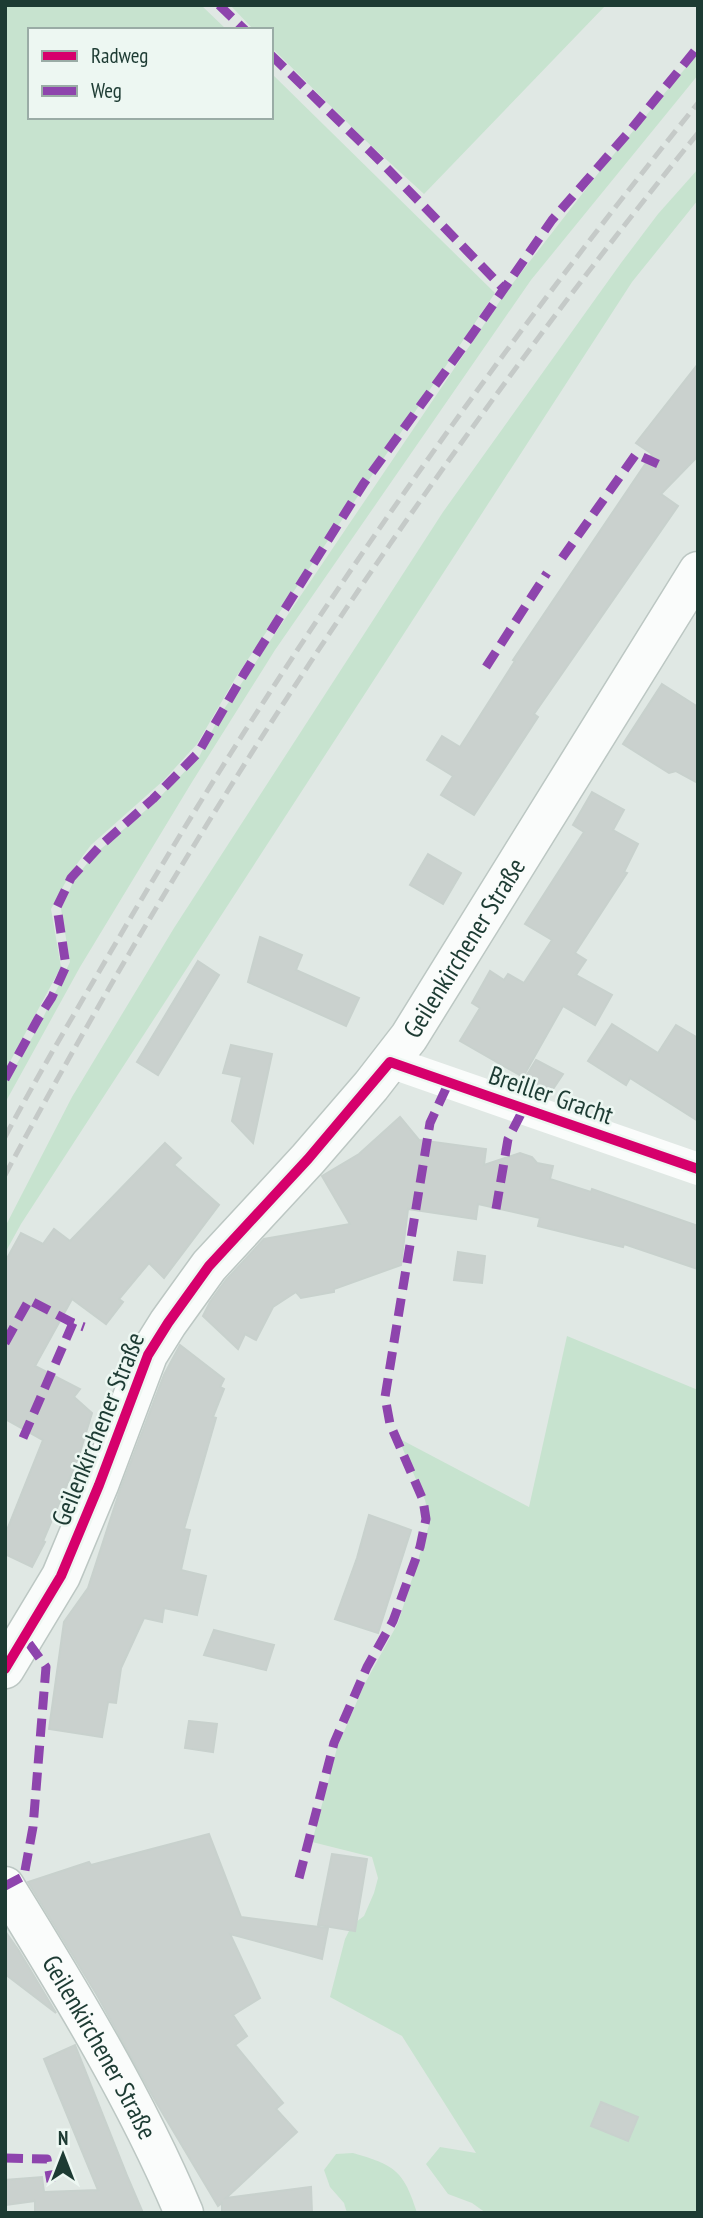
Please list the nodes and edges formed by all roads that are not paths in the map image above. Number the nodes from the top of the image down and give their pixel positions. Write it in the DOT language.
graph roads {
  1 [pos="698,571"];
  2 [pos="390,1062"];
  3 [pos="698,1169"];
  4 [pos="5,1669"];
  5 [pos="5,1886"];
  6 [pos="184,2213"];
  1 -- 2 [label="main road, Geilenkirchener Straße"];
  2 -- 3 [label="street, Breiller Gracht"];
  2 -- 4 [label="main road, Geilenkirchener Straße"];
  5 -- 6 [label="main road, Geilenkirchener Straße"];
}
